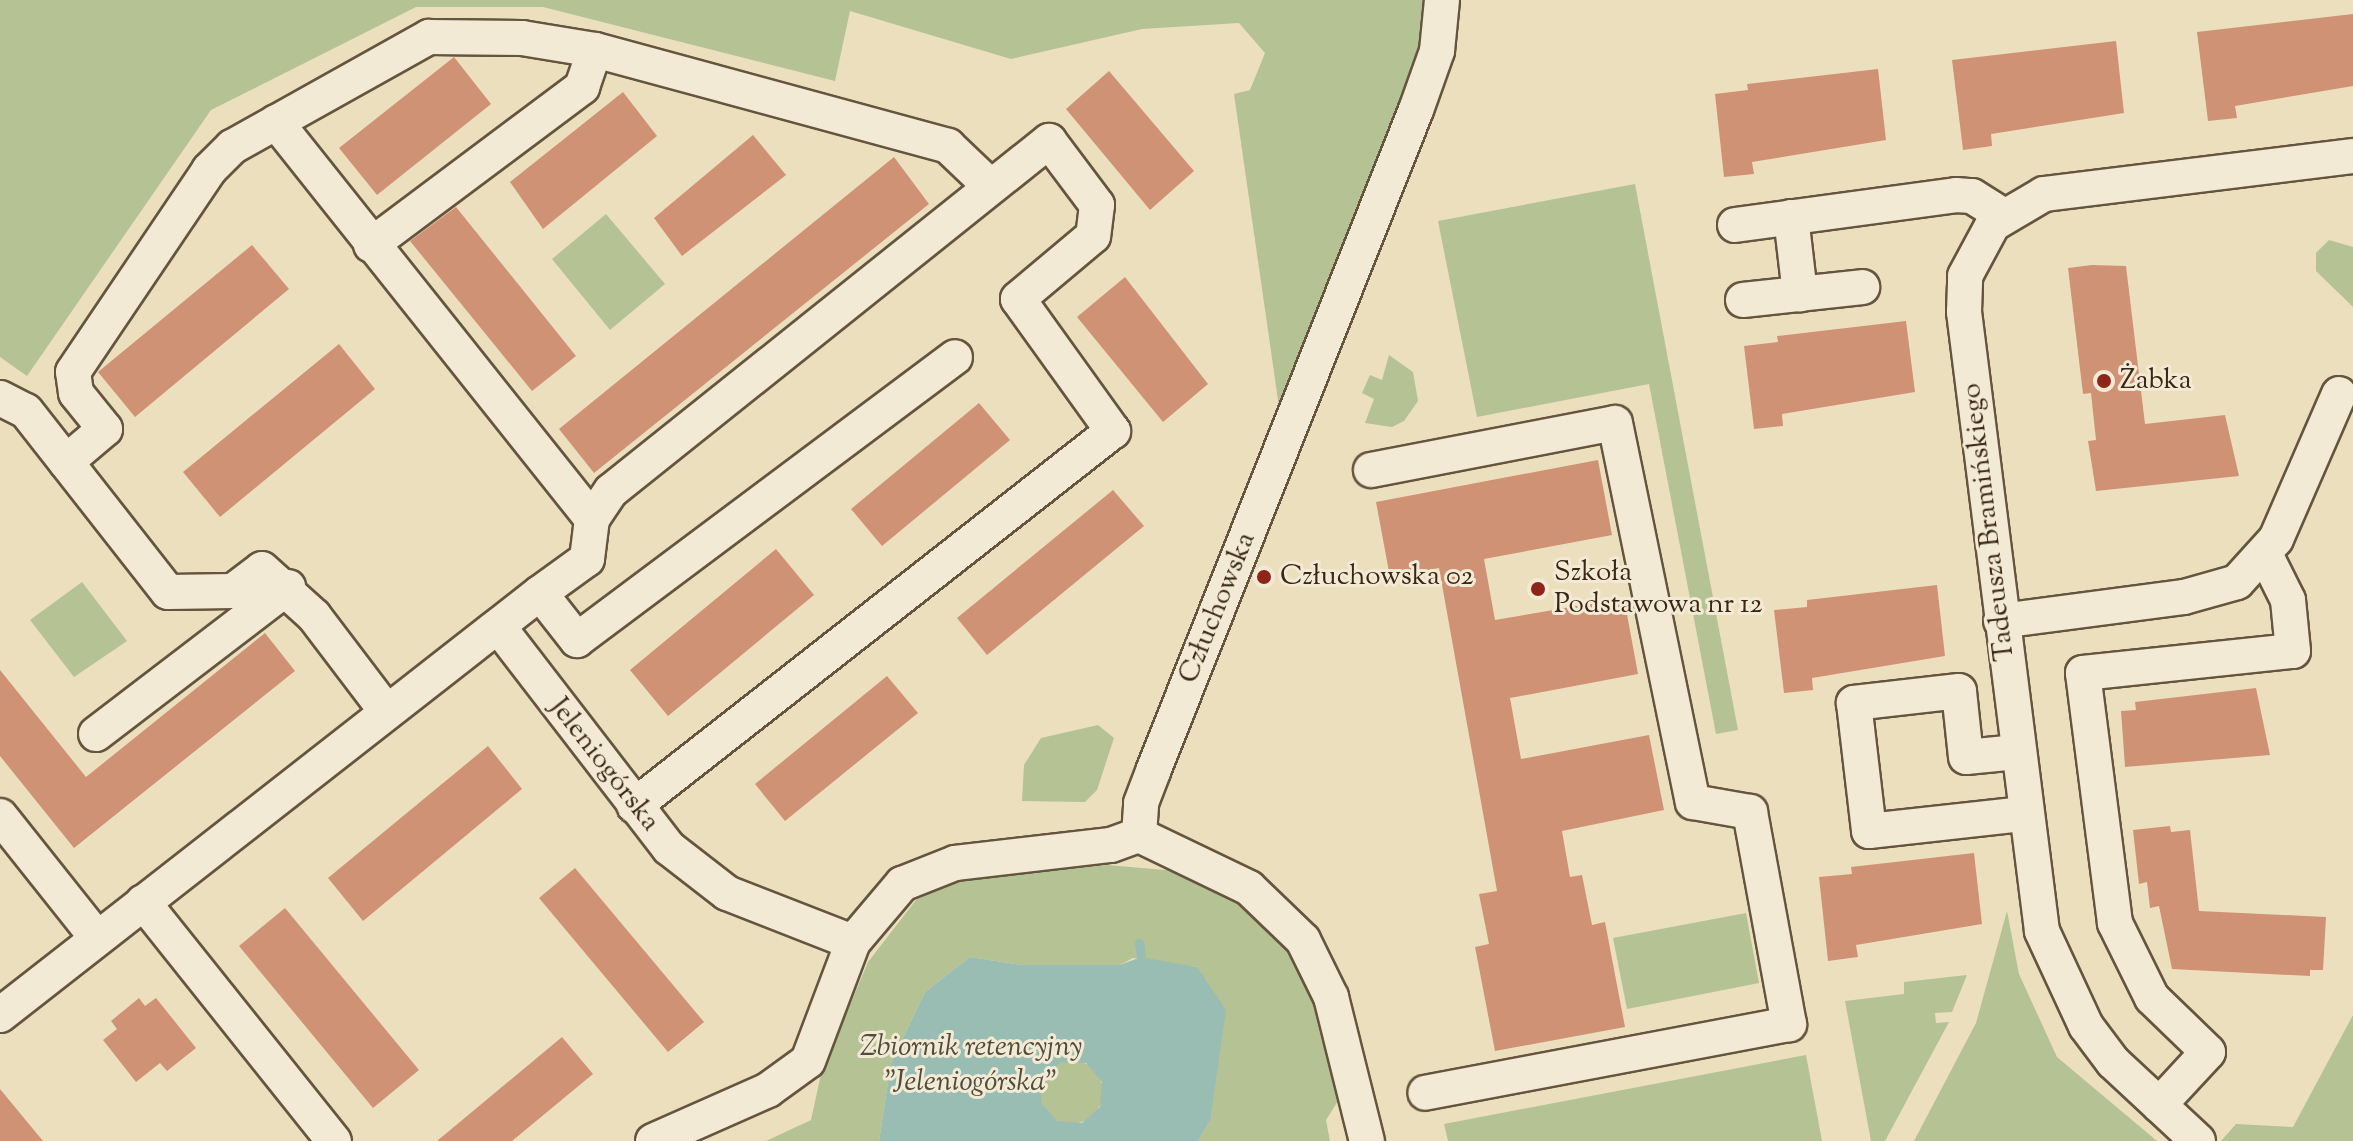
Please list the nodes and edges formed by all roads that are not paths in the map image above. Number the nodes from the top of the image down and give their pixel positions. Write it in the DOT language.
graph roads {
  1 [pos="1442,0"];
  2 [pos="595,50"];
  3 [pos="276,122"];
  4 [pos="2353,156"];
  5 [pos="990,186"];
  6 [pos="2002,215"];
  7 [pos="1791,217"];
  8 [pos="1735,225"];
  9 [pos="371,245"];
  10 [pos="1862,287"];
  11 [pos="1800,294"];
  12 [pos="1743,300"];
  13 [pos="955,357"];
  14 [pos="2339,394"];
  15 [pos="0,398"];
  16 [pos="66,462"];
  17 [pos="1371,470"];
  18 [pos="592,519"];
  19 [pos="2266,556"];
  20 [pos="288,587"];
  21 [pos="540,593"];
  22 [pos="2001,621"];
  23 [pos="498,626"];
  24 [pos="386,711"];
  25 [pos="96,734"];
  26 [pos="2017,752"];
  27 [pos="634,806"];
  28 [pos="2024,814"];
  29 [pos="0,816"];
  30 [pos="1139,835"];
  31 [pos="143,902"];
  32 [pos="97,938"];
  33 [pos="853,942"];
  34 [pos="0,1015"];
  35 [pos="1425,1093"];
  36 [pos="2159,1105"];
  37 [pos="334,1141"];
  38 [pos="653,1141"];
  39 [pos="1367,1141"];
  40 [pos="2198,1141"];
  1 -- 30 [label="street, Człuchowska"];
  2 -- 3 [label="street"];
  2 -- 5 [label="street"];
  2 -- 9 [label="street"];
  3 -- 9 [label="street"];
  3 -- 16 [label="street"];
  4 -- 6 [label="street, Tadeusza Bramińskiego"];
  5 -- 18 [label="street"];
  5 -- 27 [label="street"];
  6 -- 7 [label="street"];
  6 -- 22 [label="street, Tadeusza Bramińskiego"];
  7 -- 8 [label="street"];
  7 -- 11 [label="street"];
  9 -- 18 [label="street"];
  10 -- 11 [label="street"];
  11 -- 12 [label="street"];
  13 -- 21 [label="street"];
  14 -- 19 [label="street"];
  15 -- 16 [label="street"];
  16 -- 20 [label="street"];
  17 -- 35 [label="street"];
  18 -- 21 [label="street"];
  19 -- 22 [label="street"];
  19 -- 36 [label="street"];
  20 -- 24 [label="street"];
  20 -- 25 [label="street"];
  21 -- 23 [label="street"];
  22 -- 26 [label="street, Tadeusza Bramińskiego"];
  23 -- 24 [label="street"];
  23 -- 27 [label="street, Jeleniogórska"];
  24 -- 31 [label="street"];
  26 -- 28 [label="street, Tadeusza Bramińskiego"];
  26 -- 28 [label="street"];
  27 -- 33 [label="street, Jeleniogórska"];
  28 -- 36 [label="street, Tadeusza Bramińskiego"];
  29 -- 32 [label="street"];
  30 -- 33 [label="street"];
  30 -- 39 [label="street"];
  31 -- 32 [label="street"];
  31 -- 37 [label="street"];
  32 -- 34 [label="street"];
  33 -- 38 [label="street"];
  36 -- 40 [label="street, Tadeusza Bramińskiego"];
}
